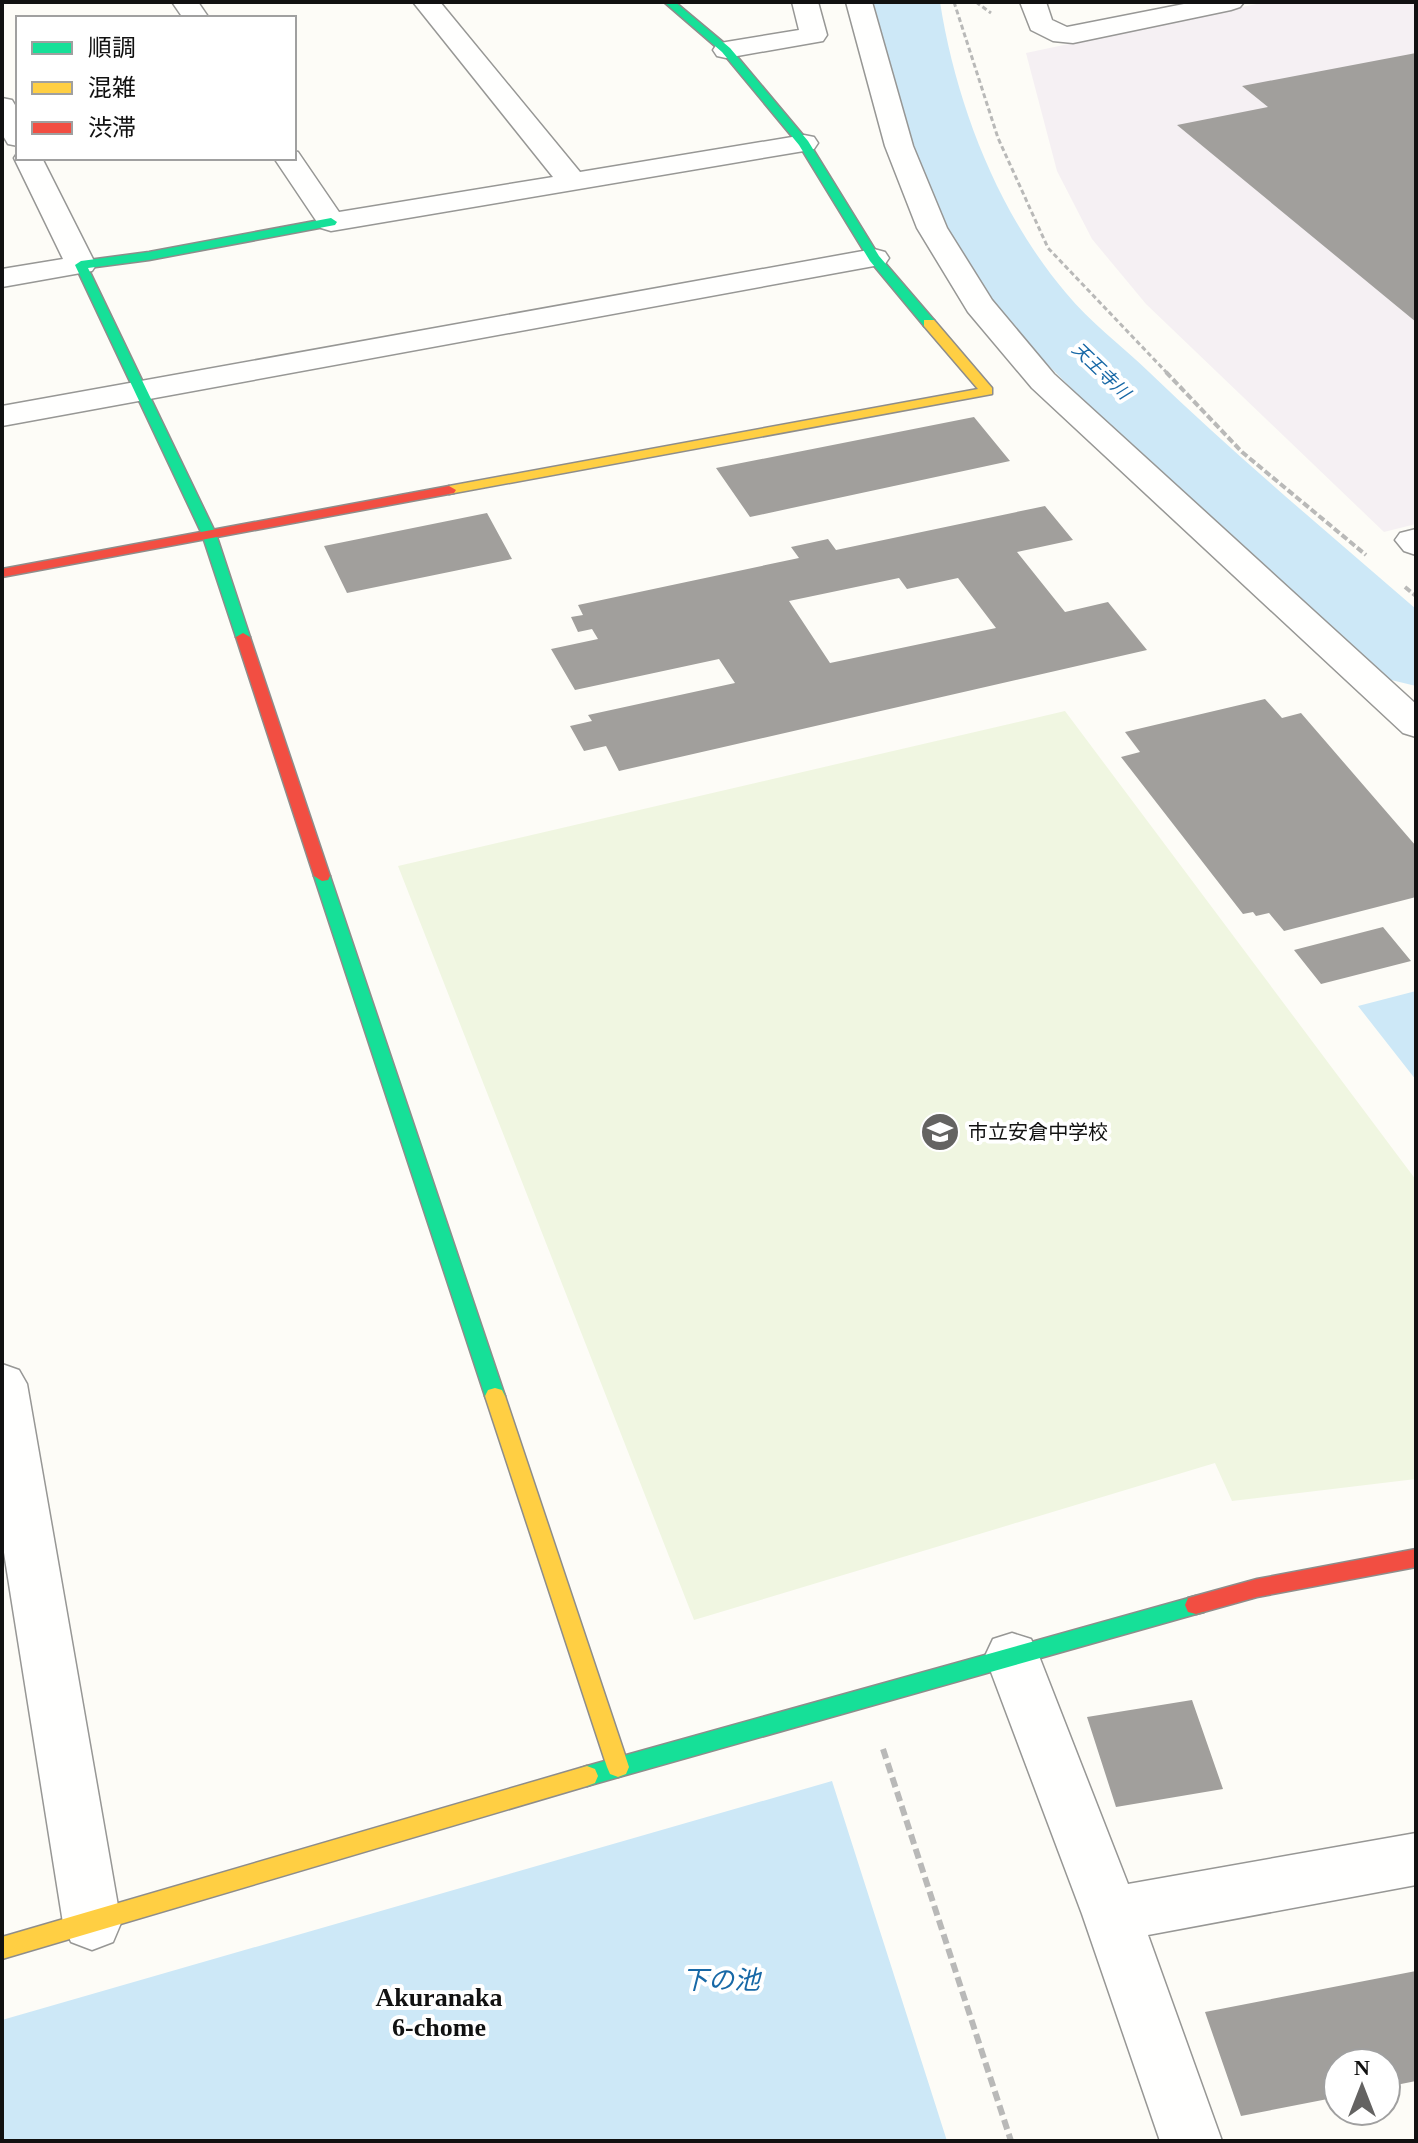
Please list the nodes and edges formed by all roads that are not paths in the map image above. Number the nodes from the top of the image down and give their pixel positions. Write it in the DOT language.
graph roads {
  1 [pos="426,2"];
  2 [pos="669,2"];
  3 [pos="805,2"];
  4 [pos="859,2"];
  5 [pos="1033,2"];
  6 [pos="1231,2"];
  7 [pos="726,50"];
  8 [pos="2,106"];
  9 [pos="16,134"];
  10 [pos="804,143"];
  11 [pos="29,160"];
  12 [pos="289,160"];
  13 [pos="573,182"];
  14 [pos="331,222"];
  15 [pos="874,258"];
  16 [pos="81,265"];
  17 [pos="2,278"];
  18 [pos="141,391"];
  19 [pos="2,416"];
  20 [pos="209,534"];
  21 [pos="2,573"];
  22 [pos="1416,725"];
  23 [pos="2,1384"];
  24 [pos="1416,1558"];
  25 [pos="1012,1656"];
  26 [pos="618,1767"];
  27 [pos="1416,1859"];
  28 [pos="1111,1914"];
  29 [pos="92,1923"];
  30 [pos="2,1948"];
  31 [pos="1191,2141"];
  1 -- 13 [label="street"];
  2 -- 7 [label="street"];
  3 -- 7 [label="street"];
  4 -- 22 [label="street"];
  5 -- 6 [label="street"];
  7 -- 10 [label="street"];
  8 -- 9 [label="street"];
  10 -- 13 [label="street"];
  10 -- 15 [label="street"];
  11 -- 16 [label="street"];
  12 -- 14 [label="street"];
  13 -- 14 [label="street"];
  14 -- 16 [label="street"];
  15 -- 18 [label="street"];
  15 -- 20 [label="street"];
  16 -- 17 [label="street"];
  16 -- 18 [label="street"];
  18 -- 19 [label="street"];
  18 -- 20 [label="street"];
  20 -- 21 [label="street"];
  20 -- 26 [label="street"];
  23 -- 29 [label="street"];
  24 -- 25 [label="street"];
  25 -- 26 [label="street"];
  25 -- 28 [label="street"];
  26 -- 29 [label="street"];
  27 -- 28 [label="street"];
  28 -- 31 [label="street"];
  29 -- 30 [label="street"];
}
